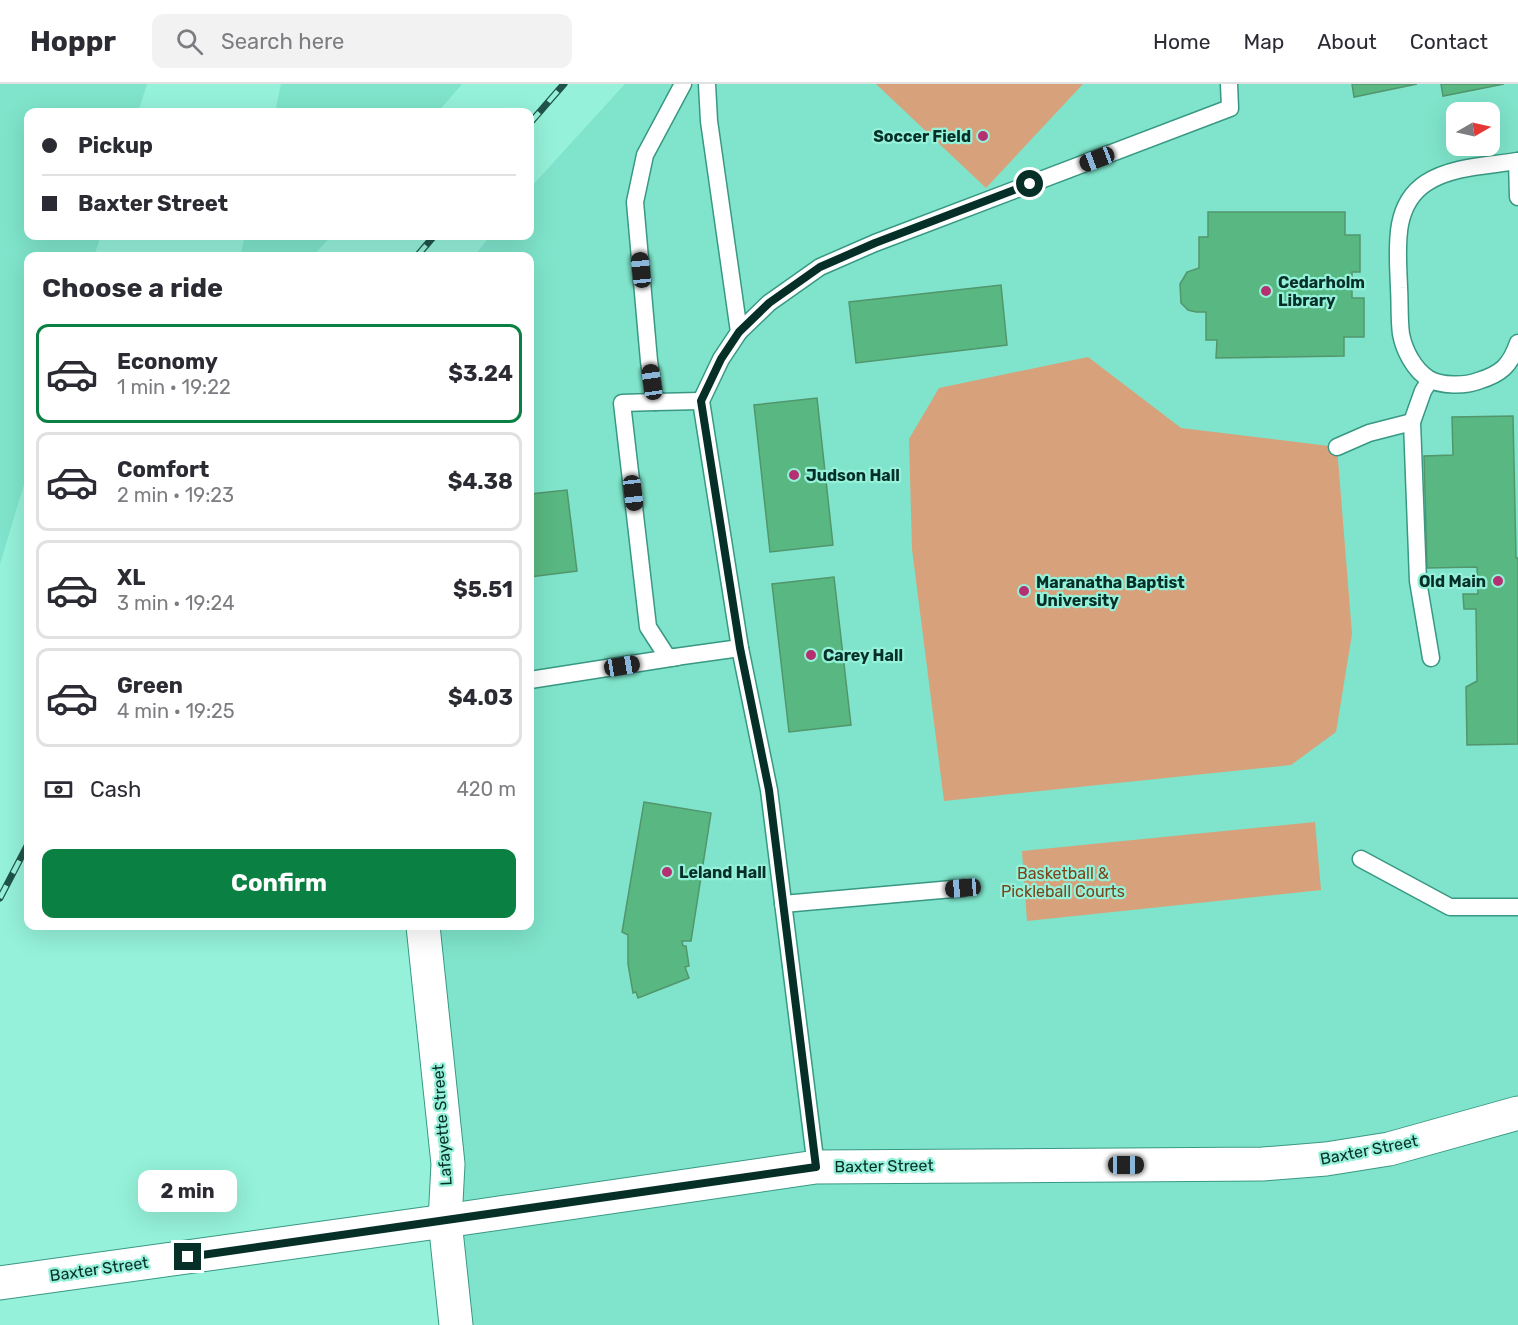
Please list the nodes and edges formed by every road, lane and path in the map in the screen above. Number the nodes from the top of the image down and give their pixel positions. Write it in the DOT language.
graph roads {
  1 [pos="683,84"];
  2 [pos="706,84"];
  3 [pos="1229,84"];
  4 [pos="1518,161"];
  5 [pos="1518,197"];
  6 [pos="739,332"];
  7 [pos="1518,343"];
  8 [pos="1430,380"];
  9 [pos="701,401"];
  10 [pos="655,402"];
  11 [pos="1412,422"];
  12 [pos="1337,447"];
  13 [pos="740,648"];
  14 [pos="1431,657"];
  15 [pos="668,658"];
  16 [pos="534,679"];
  17 [pos="1361,859"];
  18 [pos="963,888"];
  19 [pos="783,904"];
  20 [pos="1518,907"];
  21 [pos="423,930"];
  22 [pos="1518,1113"];
  23 [pos="816,1167"];
  24 [pos="445,1221"];
  25 [pos="0,1283"];
  26 [pos="456,1325"];
  1 -- 10 [label="lane"];
  2 -- 6 [label="lane"];
  3 -- 6 [label="lane"];
  4 -- 5 [label="lane"];
  4 -- 8 [label="lane"];
  6 -- 9 [label="lane"];
  7 -- 8 [label="lane"];
  8 -- 11 [label="lane"];
  9 -- 10 [label="lane"];
  9 -- 13 [label="lane"];
  10 -- 15 [label="lane"];
  11 -- 12 [label="lane"];
  11 -- 14 [label="lane"];
  13 -- 15 [label="lane"];
  13 -- 19 [label="lane"];
  15 -- 16 [label="lane"];
  17 -- 20 [label="lane"];
  18 -- 19 [label="lane"];
  19 -- 23 [label="lane"];
  21 -- 24 [label="street, Lafayette Street"];
  22 -- 23 [label="street, Baxter Street"];
  23 -- 24 [label="street, Baxter Street"];
  24 -- 25 [label="street, Baxter Street"];
  24 -- 26 [label="street, Lafayette Street"];
}
